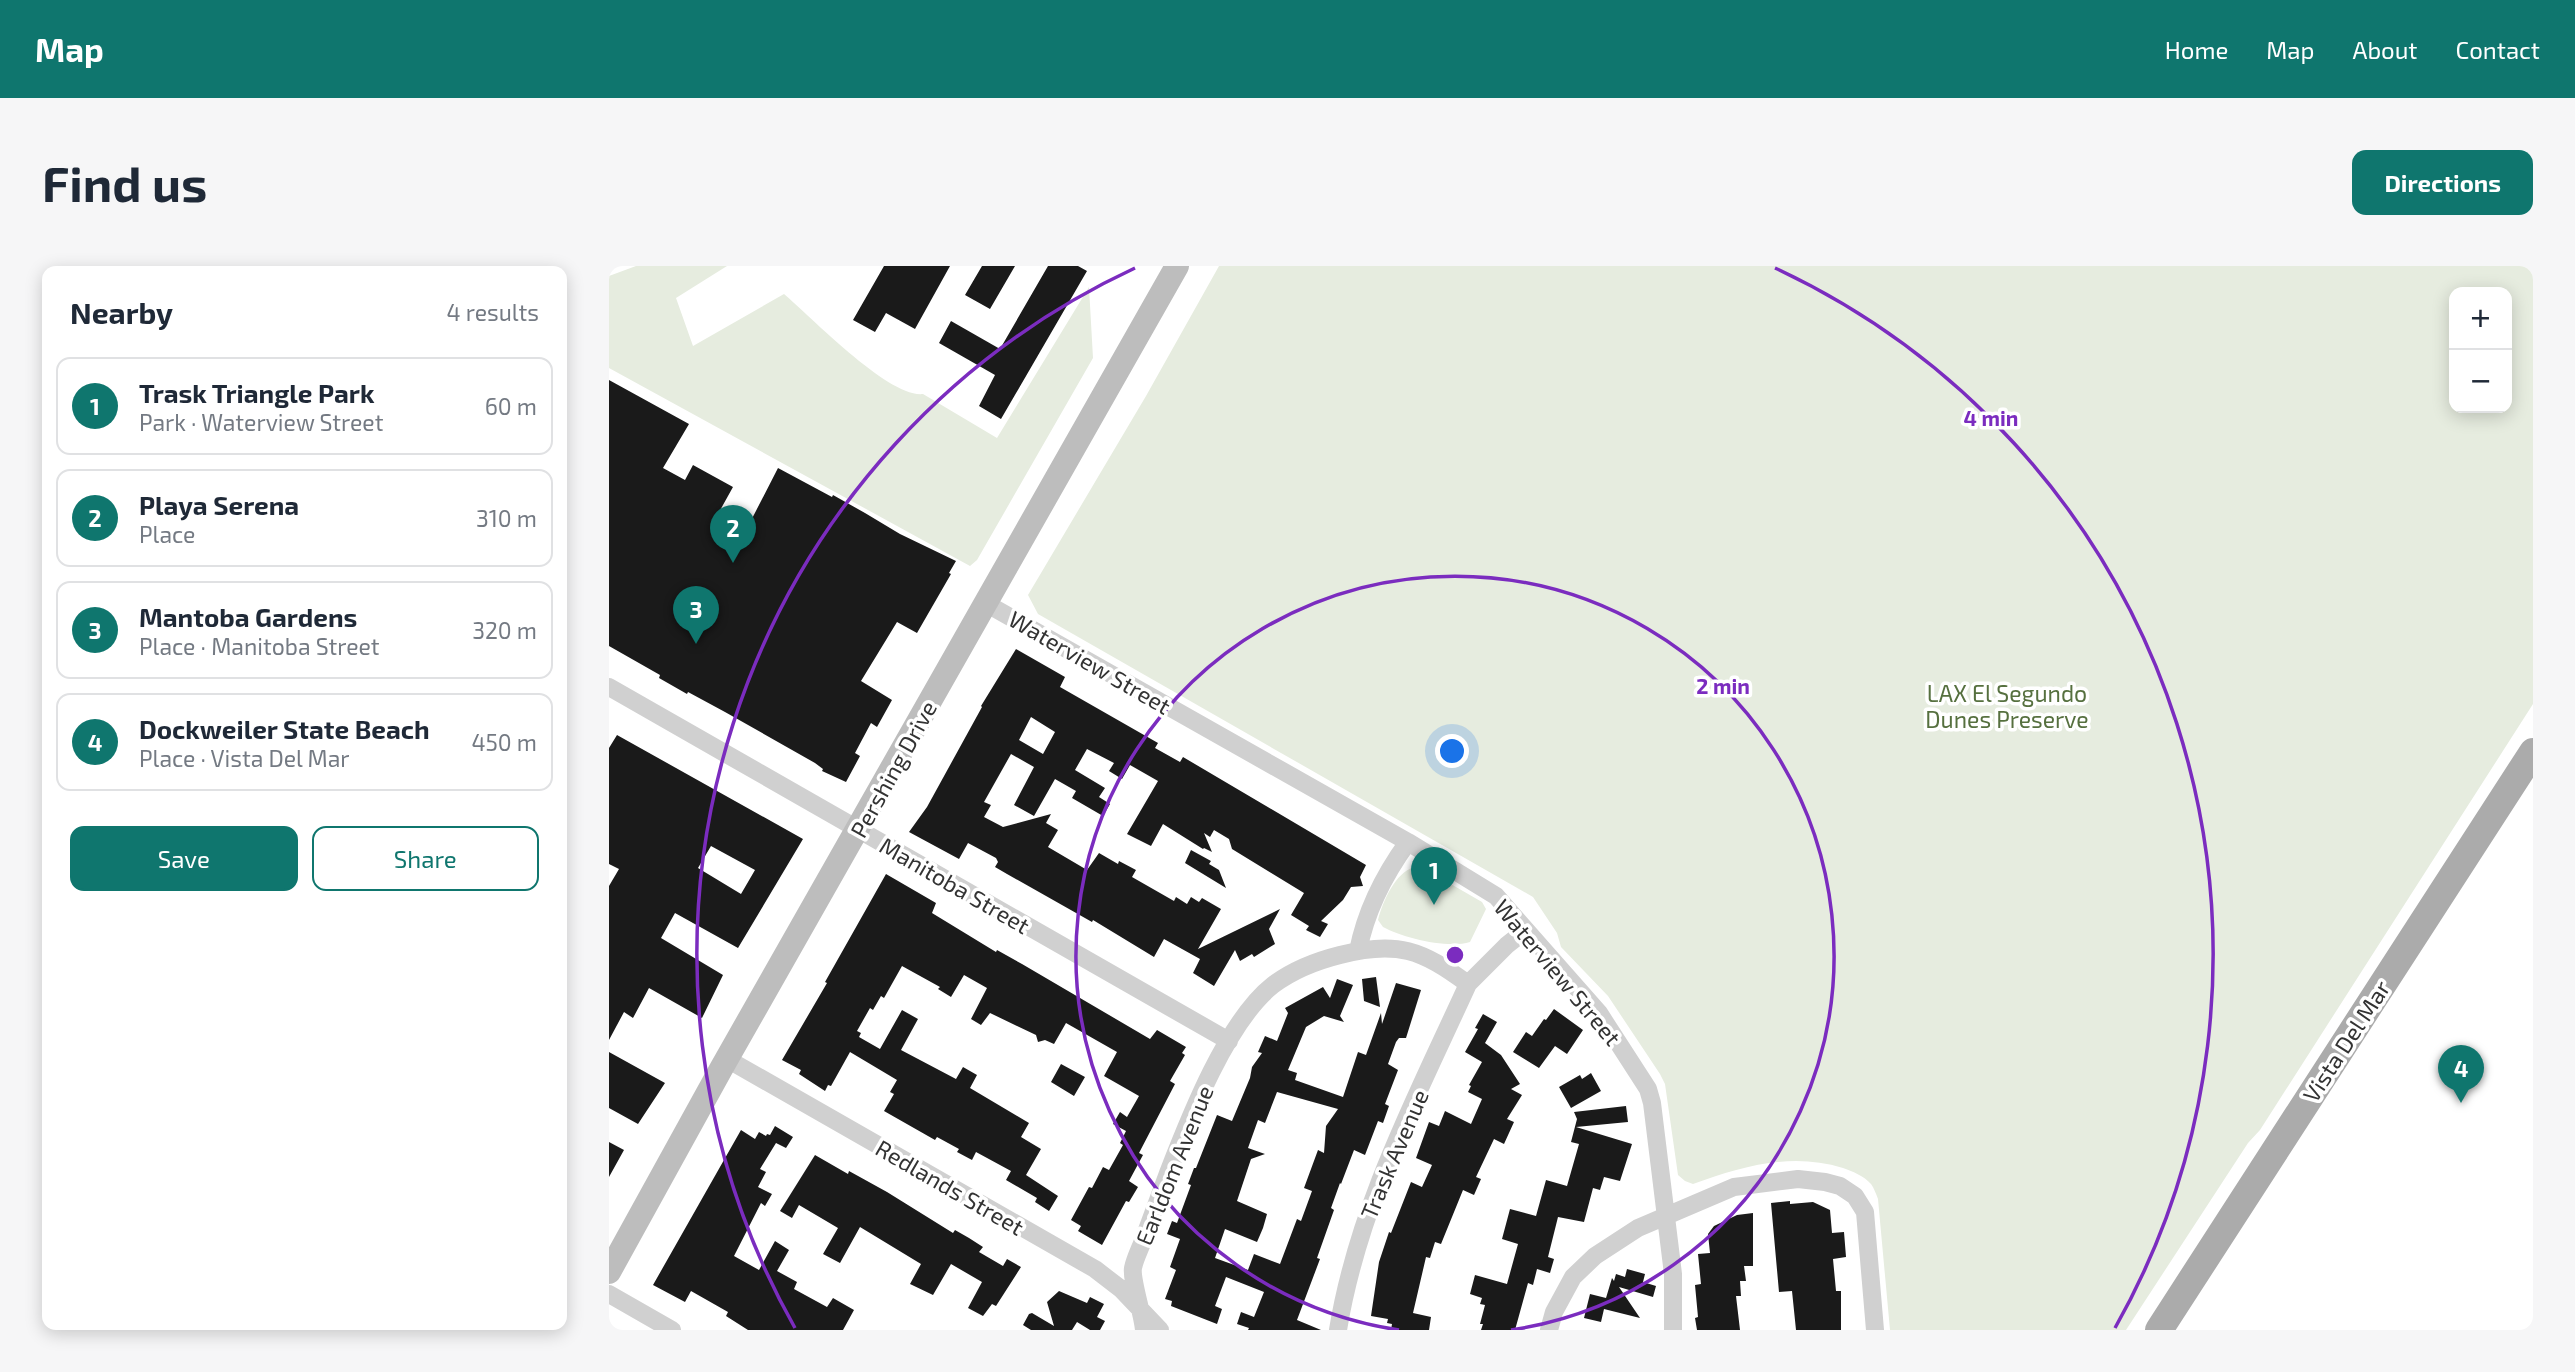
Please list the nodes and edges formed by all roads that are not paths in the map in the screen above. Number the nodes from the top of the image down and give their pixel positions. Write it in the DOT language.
graph roads {
  1 [pos="1177,266"];
  2 [pos="987,604"];
  3 [pos="609,687"];
  4 [pos="2533,752"];
  5 [pos="859,829"];
  6 [pos="1408,842"];
  7 [pos="1526,929"];
  8 [pos="1358,951"];
  9 [pos="1468,984"];
  10 [pos="1229,1041"];
  11 [pos="727,1059"];
  12 [pos="1666,1216"];
  13 [pos="609,1272"];
  14 [pos="609,1294"];
  15 [pos="1143,1321"];
  16 [pos="672,1330"];
  17 [pos="1160,1330"];
  18 [pos="1338,1330"];
  19 [pos="1549,1330"];
  20 [pos="1673,1330"];
  21 [pos="1875,1330"];
  22 [pos="2159,1330"];
  1 -- 2 [label="main road, Pershing Drive"];
  2 -- 5 [label="main road, Pershing Drive"];
  2 -- 6 [label="street, Waterview Street"];
  3 -- 5 [label="street, Manitoba Street"];
  4 -- 22 [label="main road, Vista Del Mar"];
  5 -- 10 [label="street, Manitoba Street"];
  5 -- 11 [label="main road, Pershing Drive"];
  6 -- 7 [label="street, Waterview Street"];
  6 -- 8 [label="street"];
  7 -- 9 [label="street"];
  7 -- 12 [label="street, Waterview Street"];
  8 -- 9 [label="street, Earldom Avenue"];
  8 -- 10 [label="street, Earldom Avenue"];
  9 -- 18 [label="street, Trask Avenue"];
  10 -- 15 [label="street, Earldom Avenue"];
  11 -- 13 [label="main road, Pershing Drive"];
  11 -- 15 [label="street, Redlands Street"];
  12 -- 19 [label="street"];
  12 -- 20 [label="street, Waterview Street"];
  12 -- 21 [label="street"];
  14 -- 16 [label="street"];
  15 -- 17 [label="street, Redlands Street"];
}
